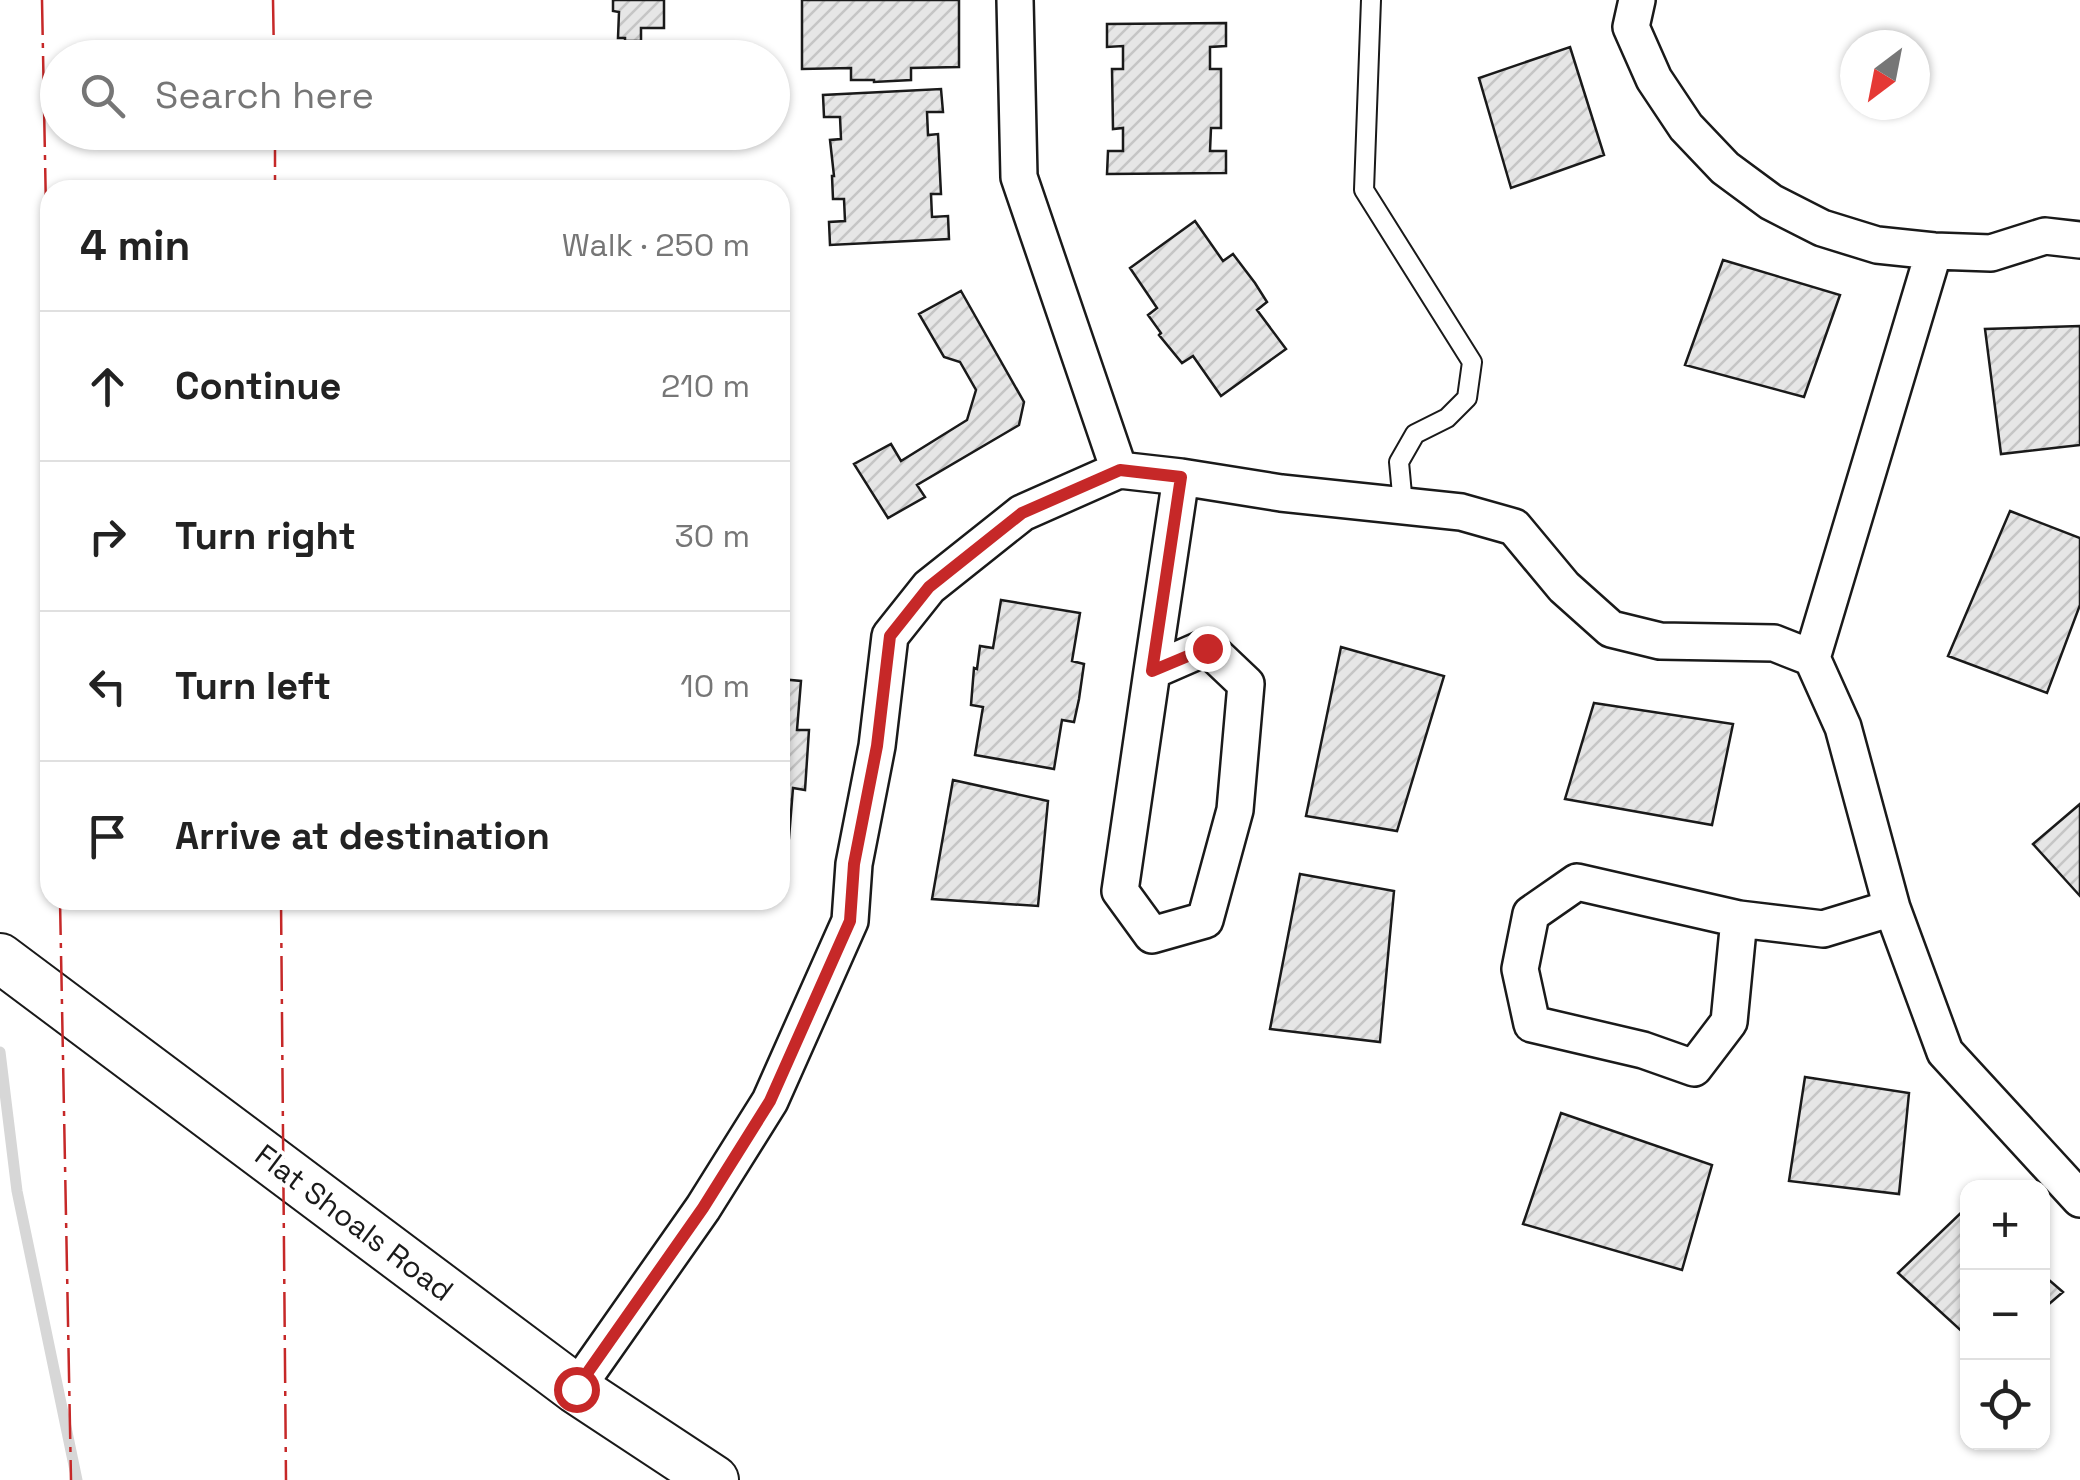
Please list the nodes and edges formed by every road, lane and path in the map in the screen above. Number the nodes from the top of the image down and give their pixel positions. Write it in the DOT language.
graph roads {
  1 [pos="1015,0"];
  2 [pos="1371,0"];
  3 [pos="1636,0"];
  4 [pos="2080,240"];
  5 [pos="1934,252"];
  6 [pos="1120,470"];
  7 [pos="1181,477"];
  8 [pos="1403,506"];
  9 [pos="1812,658"];
  10 [pos="1152,671"];
  11 [pos="1892,908"];
  12 [pos="1739,919"];
  13 [pos="0,958"];
  14 [pos="2080,1199"];
  15 [pos="576,1389"];
  16 [pos="714,1480"];
  1 -- 6 [label="street"];
  2 -- 8 [label="lane"];
  3 -- 5 [label="street"];
  4 -- 5 [label="street"];
  5 -- 9 [label="street"];
  6 -- 7 [label="street"];
  6 -- 15 [label="street"];
  7 -- 8 [label="street"];
  7 -- 10 [label="street"];
  8 -- 9 [label="street"];
  9 -- 11 [label="street"];
  10 -- 10 [label="street"];
  11 -- 12 [label="street"];
  11 -- 14 [label="street"];
  12 -- 12 [label="street"];
  13 -- 15 [label="street, Flat Shoals Road"];
  15 -- 16 [label="street, Flat Shoals Road"];
}
